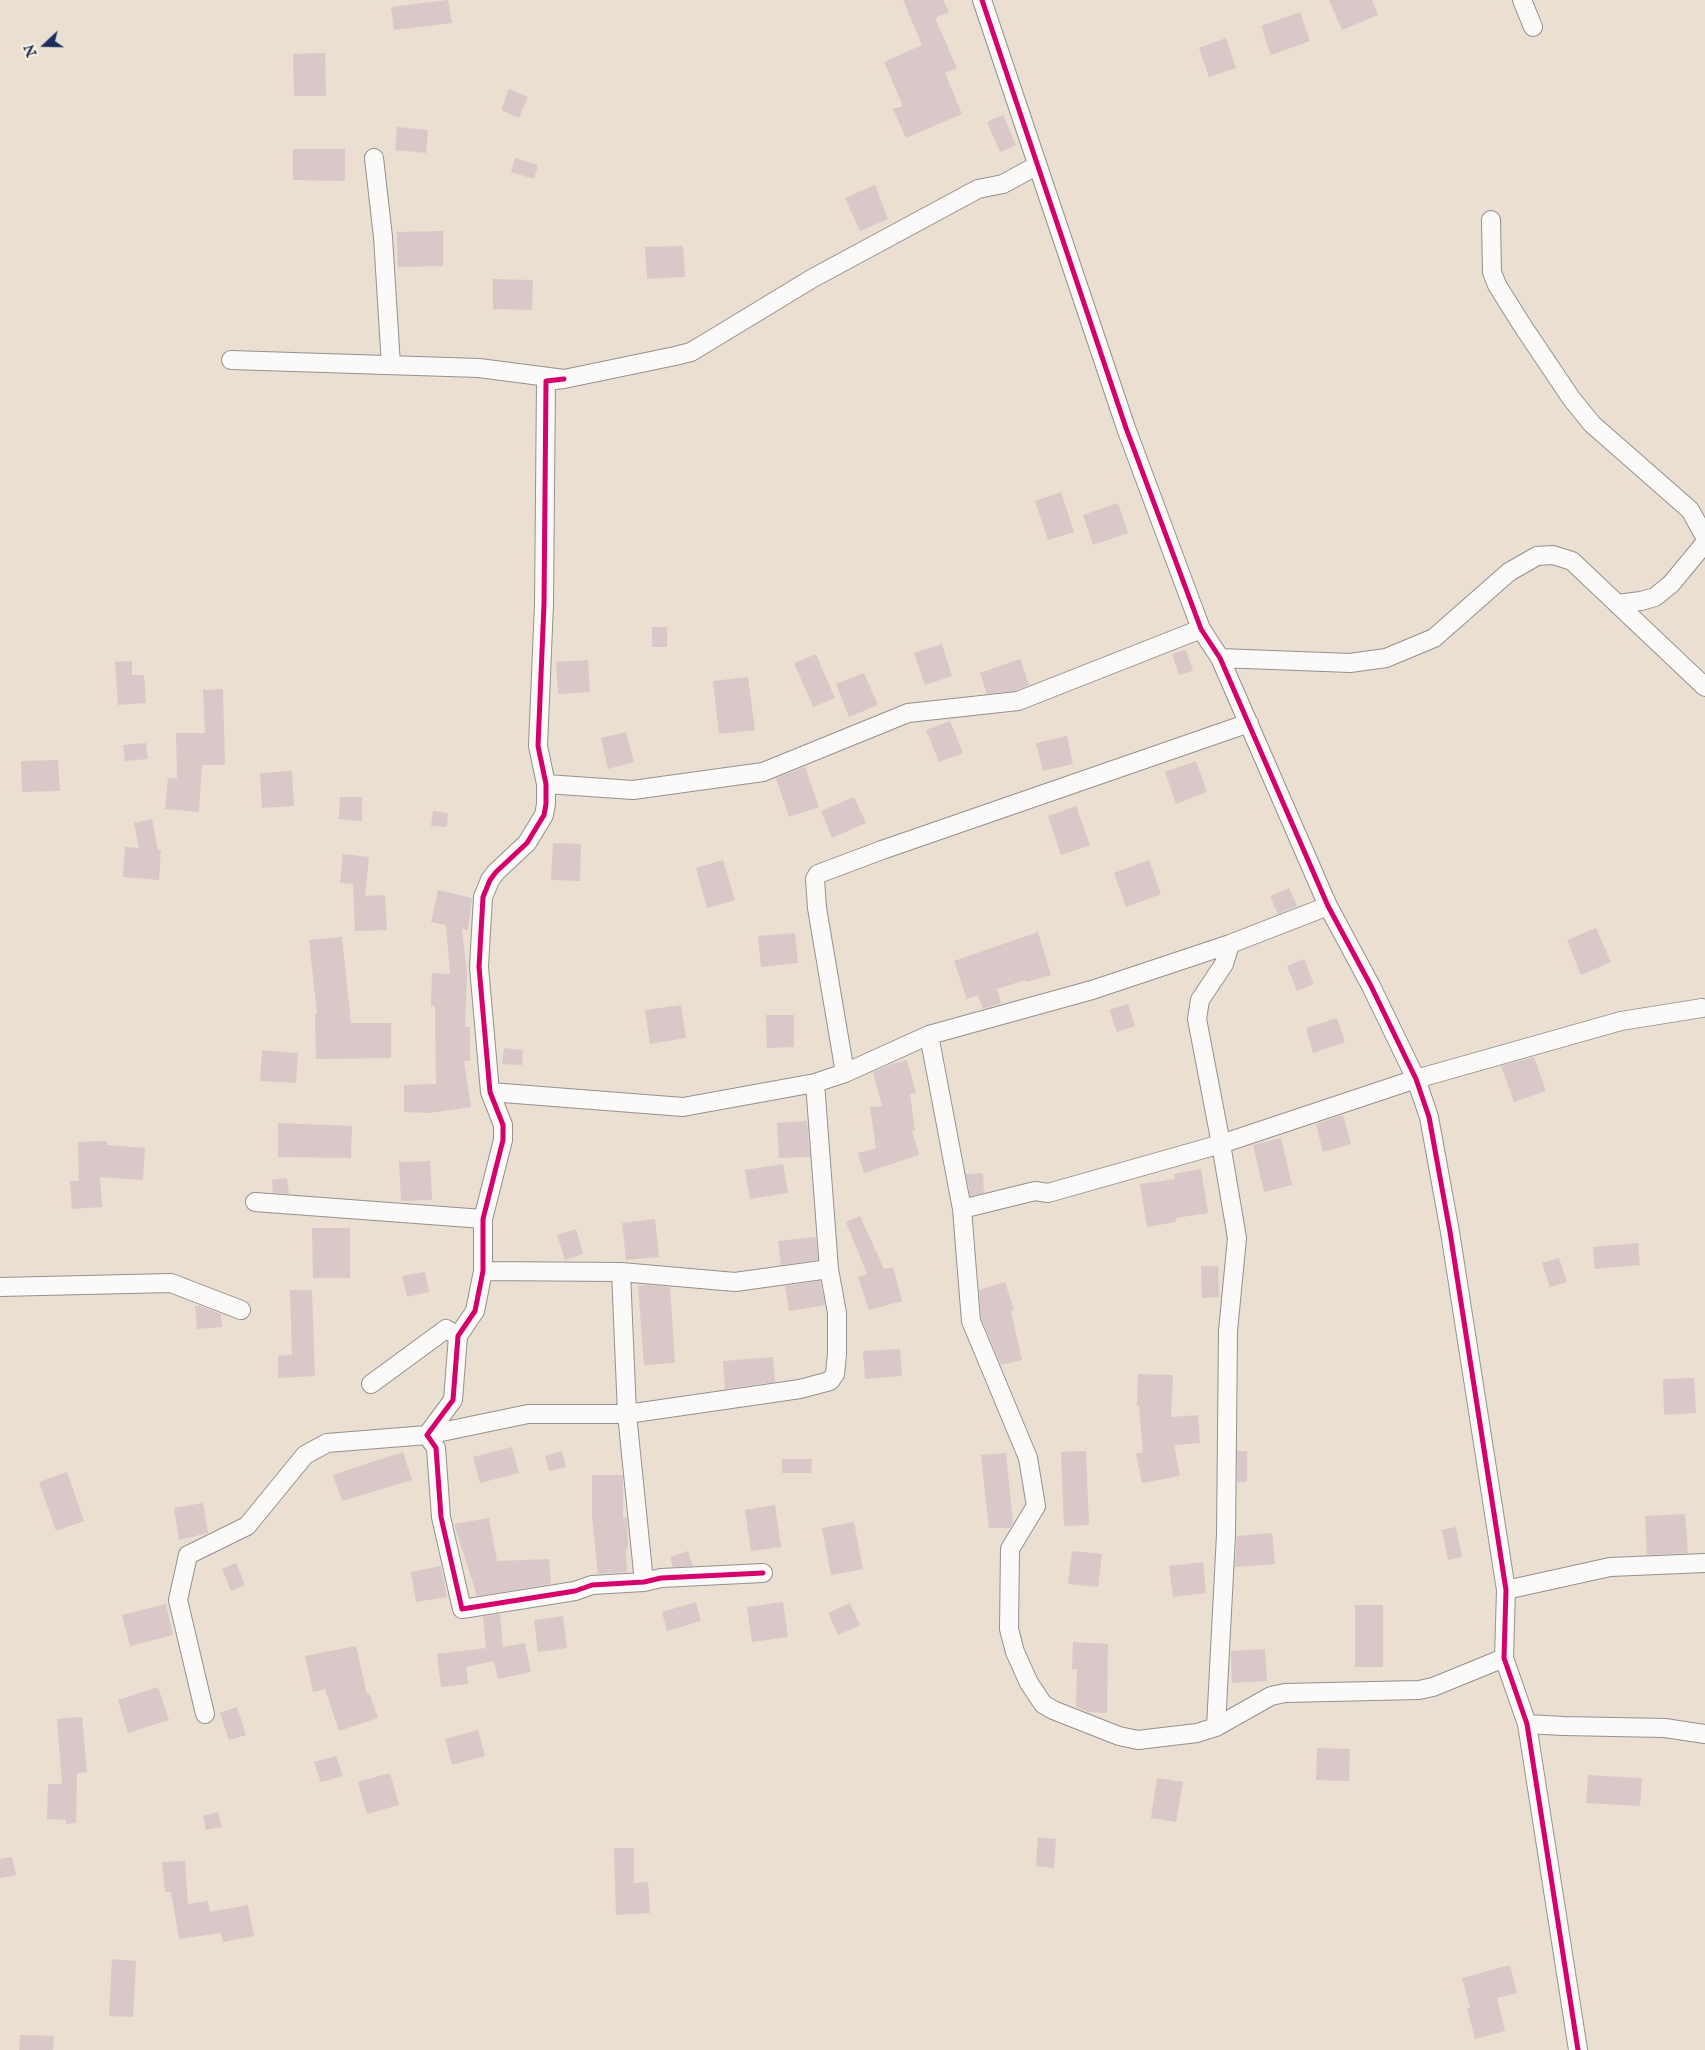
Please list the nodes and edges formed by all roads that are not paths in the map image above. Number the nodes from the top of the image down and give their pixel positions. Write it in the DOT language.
graph roads {
  1 [pos="982,0"];
  2 [pos="1522,0"];
  3 [pos="1533,27"];
  4 [pos="374,158"];
  5 [pos="1036,166"];
  6 [pos="1492,220"];
  7 [pos="231,360"];
  8 [pos="391,365"];
  9 [pos="564,379"];
  10 [pos="1705,537"];
  11 [pos="1705,543"];
  12 [pos="1617,604"];
  13 [pos="1201,629"];
  14 [pos="1220,658"];
  15 [pos="1705,687"];
  16 [pos="1249,723"];
  17 [pos="546,784"];
  18 [pos="1328,906"];
  19 [pos="1230,944"];
  20 [pos="1702,1008"];
  21 [pos="930,1035"];
  22 [pos="845,1073"];
  23 [pos="1416,1079"];
  24 [pos="815,1083"];
  25 [pos="490,1092"];
  26 [pos="1221,1144"];
  27 [pos="255,1202"];
  28 [pos="962,1209"];
  29 [pos="483,1219"];
  30 [pos="829,1269"];
  31 [pos="483,1271"];
  32 [pos="621,1272"];
  33 [pos="0,1287"];
  34 [pos="241,1310"];
  35 [pos="458,1336"];
  36 [pos="371,1384"];
  37 [pos="627,1414"];
  38 [pos="427,1435"];
  39 [pos="1705,1563"];
  40 [pos="763,1573"];
  41 [pos="644,1582"];
  42 [pos="1506,1590"];
  43 [pos="1504,1658"];
  44 [pos="205,1714"];
  45 [pos="1527,1724"];
  46 [pos="1216,1728"];
  47 [pos="1705,1734"];
  48 [pos="1578,2050"];
  1 -- 5 [label="street"];
  2 -- 3 [label="street"];
  4 -- 8 [label="street"];
  5 -- 9 [label="street"];
  5 -- 13 [label="street"];
  6 -- 10 [label="street"];
  7 -- 8 [label="street"];
  8 -- 9 [label="street"];
  9 -- 17 [label="street"];
  11 -- 12 [label="street"];
  12 -- 14 [label="street"];
  12 -- 15 [label="street"];
  13 -- 14 [label="street"];
  13 -- 17 [label="street"];
  14 -- 16 [label="street"];
  16 -- 18 [label="street"];
  16 -- 22 [label="street"];
  17 -- 25 [label="street"];
  18 -- 19 [label="street"];
  18 -- 23 [label="street"];
  19 -- 21 [label="street"];
  19 -- 26 [label="street"];
  20 -- 23 [label="street"];
  21 -- 22 [label="street"];
  21 -- 28 [label="street"];
  22 -- 24 [label="street"];
  23 -- 26 [label="street"];
  23 -- 42 [label="street"];
  24 -- 25 [label="street"];
  24 -- 30 [label="street"];
  25 -- 29 [label="street"];
  26 -- 28 [label="street"];
  26 -- 46 [label="street"];
  27 -- 29 [label="street"];
  28 -- 46 [label="street"];
  29 -- 31 [label="street"];
  30 -- 32 [label="street"];
  30 -- 37 [label="street"];
  31 -- 32 [label="street"];
  31 -- 35 [label="street"];
  32 -- 37 [label="street"];
  33 -- 34 [label="street"];
  35 -- 36 [label="street"];
  35 -- 38 [label="street"];
  37 -- 38 [label="street"];
  37 -- 41 [label="street"];
  38 -- 41 [label="street"];
  38 -- 44 [label="street"];
  39 -- 42 [label="street"];
  40 -- 41 [label="street"];
  42 -- 43 [label="street"];
  43 -- 45 [label="street"];
  43 -- 46 [label="street"];
  45 -- 47 [label="street"];
  45 -- 48 [label="street"];
}
